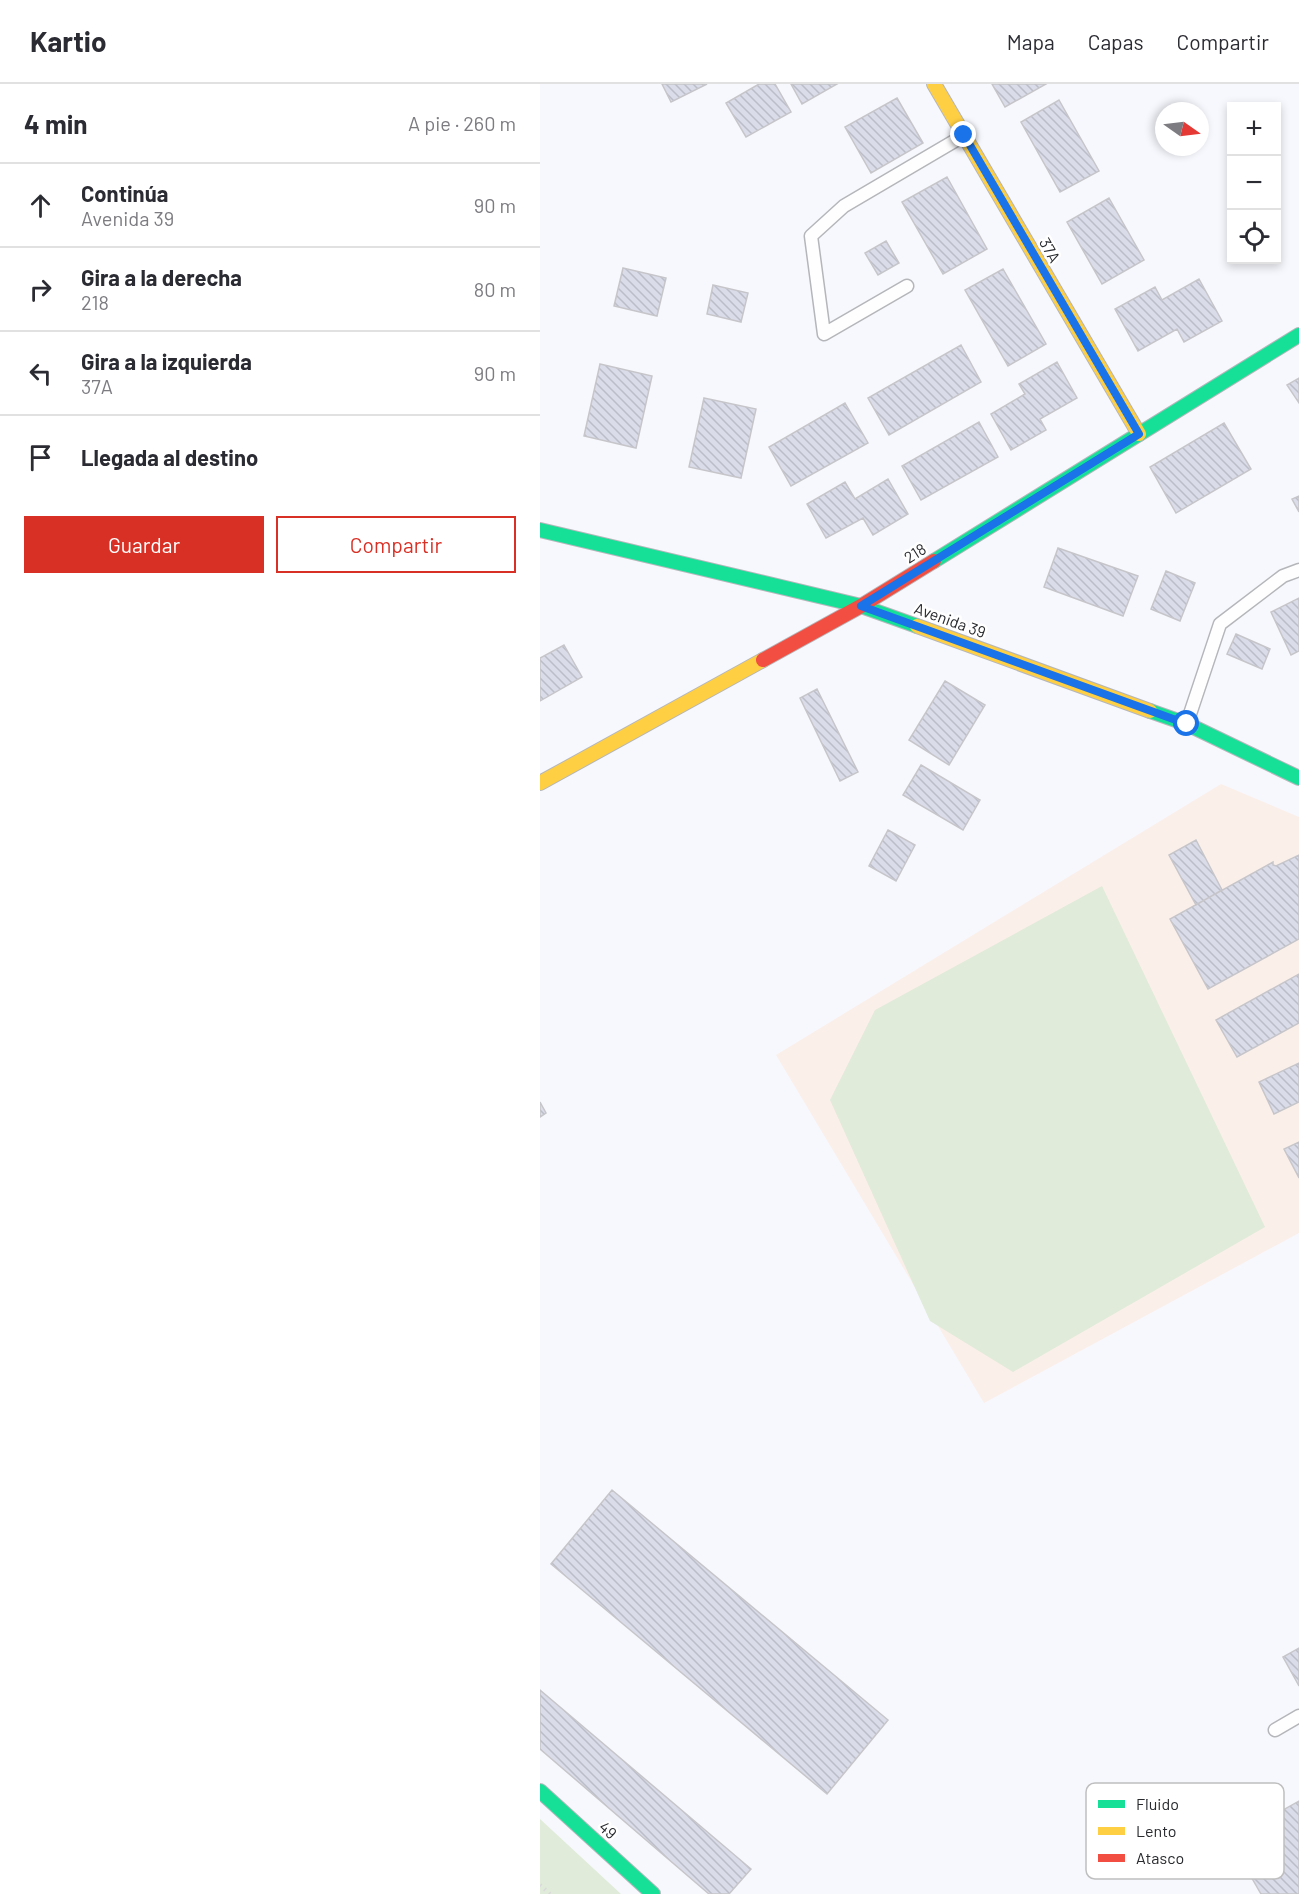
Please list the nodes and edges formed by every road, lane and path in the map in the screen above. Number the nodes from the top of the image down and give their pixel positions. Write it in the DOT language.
graph roads {
  1 [pos="934,84"];
  2 [pos="964,135"];
  3 [pos="907,286"];
  4 [pos="1299,335"];
  5 [pos="1139,434"];
  6 [pos="540,531"];
  7 [pos="1299,570"];
  8 [pos="861,606"];
  9 [pos="1187,724"];
  10 [pos="1299,778"];
  11 [pos="540,783"];
  12 [pos="1299,1716"];
  13 [pos="1275,1730"];
  14 [pos="540,1791"];
  15 [pos="540,1885"];
  16 [pos="550,1894"];
  17 [pos="653,1894"];
  1 -- 2 [label="street, 37A"];
  2 -- 3 [label="lane"];
  2 -- 5 [label="street, 37A"];
  4 -- 5 [label="street, 218"];
  5 -- 8 [label="street, 218"];
  6 -- 8 [label="street, Avenida 39"];
  7 -- 9 [label="lane"];
  8 -- 9 [label="street, Avenida 39"];
  8 -- 11 [label="street, 218"];
  9 -- 10 [label="street, Avenida 39"];
  12 -- 13 [label="lane"];
  14 -- 17 [label="street, 49"];
  15 -- 16 [label="path"];
}
